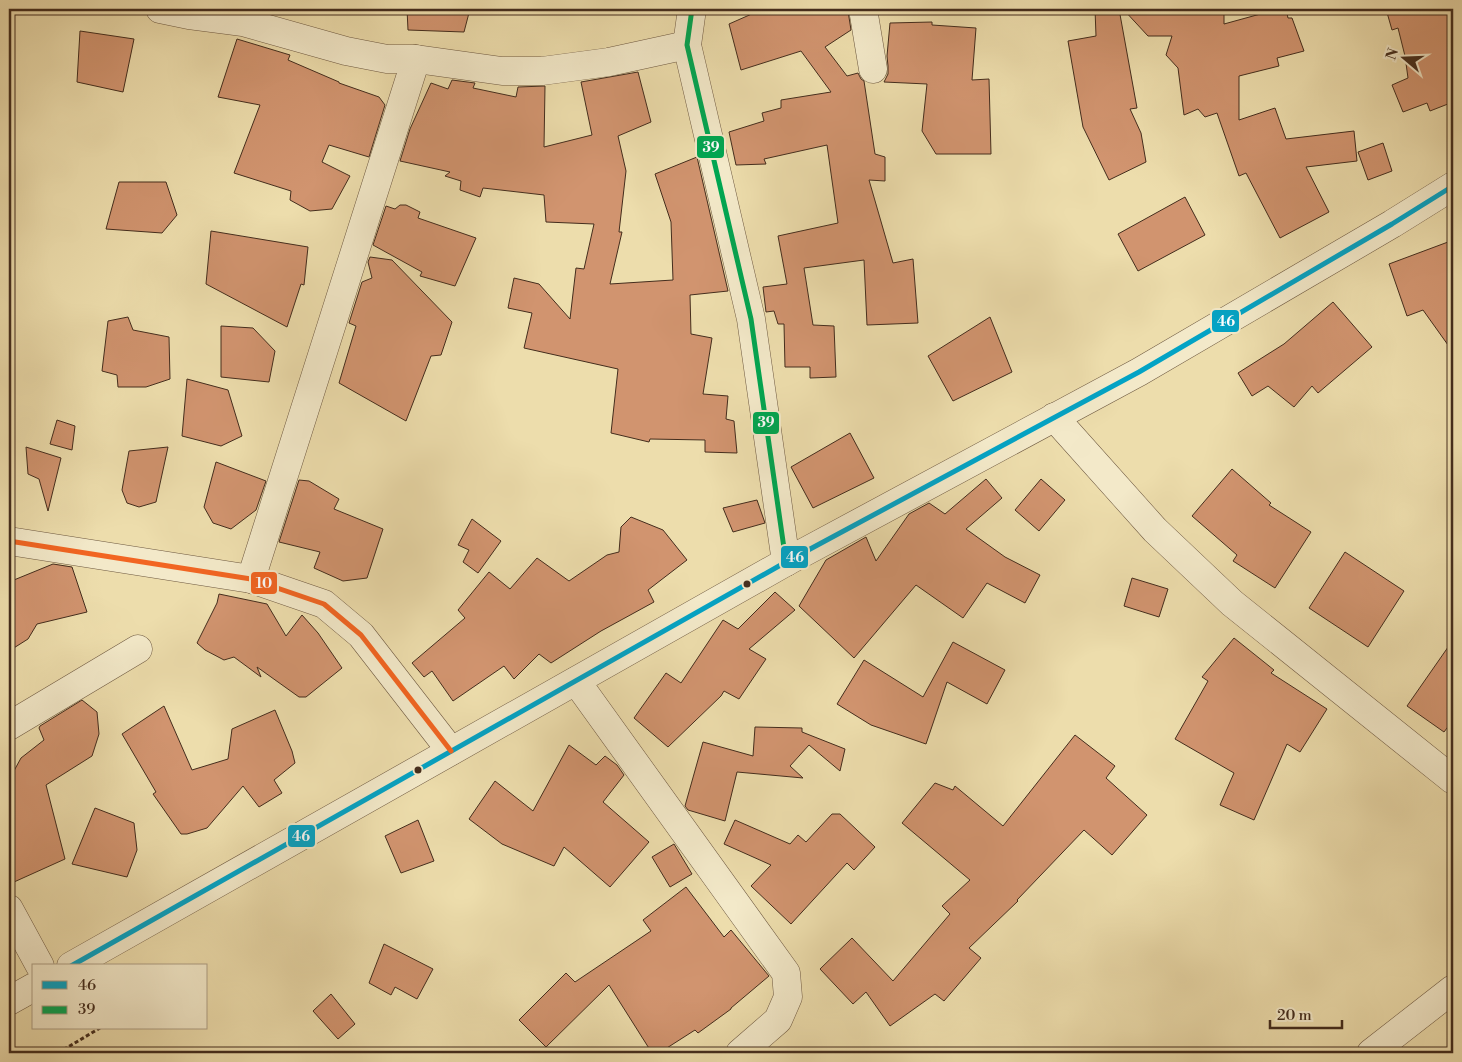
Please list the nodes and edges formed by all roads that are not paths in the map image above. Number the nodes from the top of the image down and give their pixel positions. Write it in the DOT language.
graph roads {
  1 [pos="160,9"];
  2 [pos="692,9"];
  3 [pos="863,9"];
  4 [pos="687,45"];
  5 [pos="416,59"];
  6 [pos="873,69"];
  7 [pos="1453,186"];
  8 [pos="1054,417"];
  9 [pos="9,541"];
  10 [pos="786,562"];
  11 [pos="251,579"];
  12 [pos="138,649"];
  13 [pos="576,681"];
  14 [pos="9,726"];
  15 [pos="451,751"];
  16 [pos="1453,780"];
  17 [pos="9,909"];
  18 [pos="39,964"];
  19 [pos="75,964"];
  20 [pos="32,988"];
  21 [pos="1453,989"];
  22 [pos="9,1001"];
  23 [pos="740,1053"];
  24 [pos="1371,1053"];
  1 -- 5 [label="street"];
  2 -- 4 [label="street"];
  3 -- 6 [label="street"];
  4 -- 5 [label="street"];
  4 -- 10 [label="street"];
  5 -- 11 [label="street"];
  7 -- 8 [label="street"];
  8 -- 10 [label="street"];
  8 -- 16 [label="street"];
  9 -- 11 [label="street"];
  10 -- 13 [label="street"];
  11 -- 15 [label="street"];
  12 -- 14 [label="street"];
  13 -- 15 [label="street"];
  13 -- 23 [label="street"];
  15 -- 19 [label="street"];
  17 -- 18 [label="street"];
  20 -- 22 [label="street"];
  21 -- 24 [label="street"];
}
